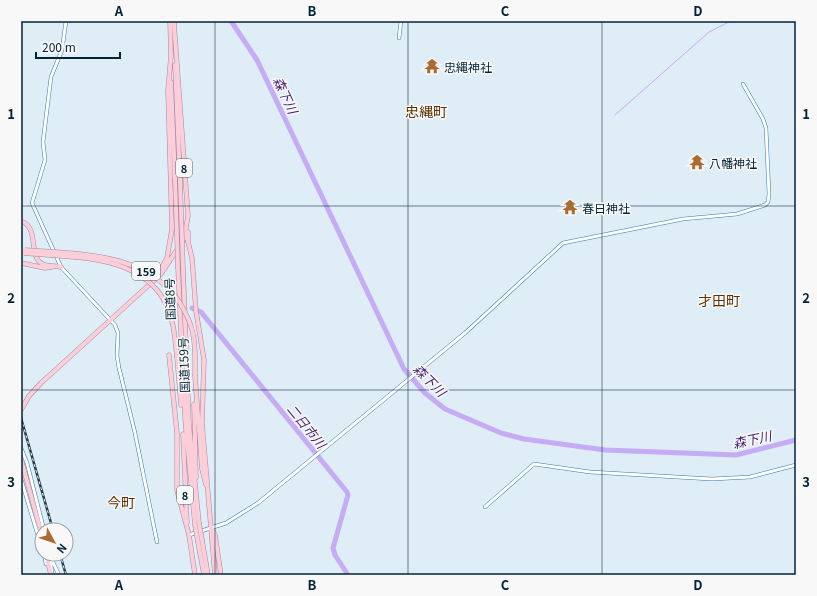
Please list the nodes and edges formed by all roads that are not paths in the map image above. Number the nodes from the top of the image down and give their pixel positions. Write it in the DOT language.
graph roads {
  1 [pos="66,21"];
  2 [pos="170,21"];
  3 [pos="174,21"];
  4 [pos="401,21"];
  5 [pos="175,37"];
  6 [pos="398,38"];
  7 [pos="171,56"];
  8 [pos="743,84"];
  9 [pos="177,179"];
  10 [pos="188,216"];
  11 [pos="21,221"];
  12 [pos="23,251"];
  13 [pos="21,263"];
  14 [pos="61,266"];
  15 [pos="181,268"];
  16 [pos="147,286"];
  17 [pos="109,320"];
  18 [pos="169,355"];
  19 [pos="179,356"];
  20 [pos="194,376"];
  21 [pos="184,408"];
  22 [pos="21,410"];
  23 [pos="185,418"];
  24 [pos="21,448"];
  25 [pos="21,459"];
  26 [pos="796,465"];
  27 [pos="21,479"];
  28 [pos="194,484"];
  29 [pos="208,489"];
  30 [pos="485,507"];
  31 [pos="34,522"];
  32 [pos="38,522"];
  33 [pos="42,522"];
  34 [pos="197,524"];
  35 [pos="186,527"];
  36 [pos="212,528"];
  37 [pos="189,535"];
  38 [pos="200,541"];
  39 [pos="157,542"];
  40 [pos="49,562"];
  41 [pos="52,562"];
  42 [pos="51,575"];
  43 [pos="59,575"];
  44 [pos="196,575"];
  45 [pos="204,575"];
  46 [pos="208,575"];
  47 [pos="215,575"];
  48 [pos="221,575"];
  1 -- 14 [label="street"];
  2 -- 7 [label="highway, 国道8号 / 8"];
  3 -- 5 [label="highway, 国道8号 / 8"];
  4 -- 6 [label="street"];
  5 -- 9 [label="highway, 国道8号 / 8"];
  5 -- 10 [label="highway, 8"];
  7 -- 9 [label="highway, 国道8号 / 8"];
  7 -- 16 [label="highway, 8"];
  8 -- 36 [label="street"];
  9 -- 15 [label="highway, 国道8号 / 8, bridge"];
  10 -- 16 [label="highway, 8"];
  10 -- 29 [label="highway"];
  11 -- 14 [label="highway"];
  12 -- 19 [label="highway, 国道159号 / 159, bridge"];
  12 -- 20 [label="highway, 国道159号 / 159, bridge"];
  13 -- 14 [label="highway"];
  14 -- 17 [label="street"];
  15 -- 19 [label="highway, 国道8号 / 8"];
  15 -- 28 [label="highway, 国道8号 / 8"];
  16 -- 17 [label="highway, 8"];
  17 -- 22 [label="highway, 8"];
  17 -- 39 [label="street"];
  18 -- 35 [label="highway"];
  19 -- 21 [label="highway, 国道159号 / 159"];
  20 -- 28 [label="highway, 国道159号 / 159"];
  20 -- 29 [label="highway"];
  21 -- 23 [label="highway, 国道8号 / 8"];
  23 -- 34 [label="highway, 国道8号 / 8"];
  23 -- 35 [label="highway, 8"];
  24 -- 33 [label="street"];
  25 -- 32 [label="highway"];
  26 -- 30 [label="street"];
  27 -- 31 [label="street"];
  28 -- 34 [label="highway, 国道8号 / 8"];
  29 -- 36 [label="highway"];
  34 -- 38 [label="highway, 国道8号 / 8, bridge"];
  35 -- 37 [label="highway"];
  36 -- 37 [label="street"];
  36 -- 47 [label="highway"];
  36 -- 48 [label="highway"];
  37 -- 44 [label="highway"];
  38 -- 45 [label="highway, 国道8号 / 8"];
  38 -- 46 [label="highway, 国道8号 / 8"];
  40 -- 42 [label="highway"];
  41 -- 43 [label="street"];
}
